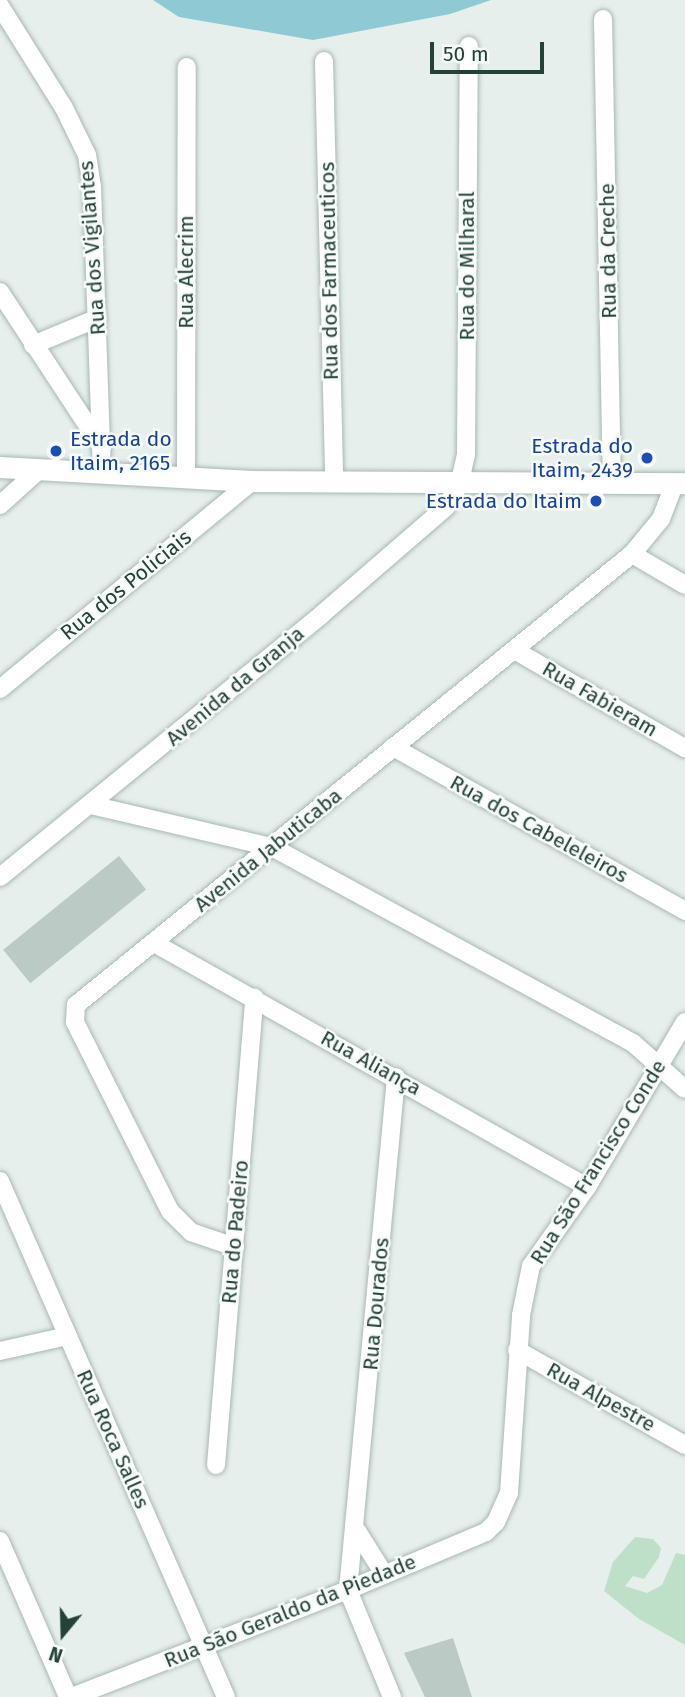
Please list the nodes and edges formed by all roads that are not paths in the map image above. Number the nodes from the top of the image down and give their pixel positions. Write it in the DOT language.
graph roads {
  1 [pos="0,6"];
  2 [pos="603,19"];
  3 [pos="469,46"];
  4 [pos="324,61"];
  5 [pos="187,66"];
  6 [pos="0,292"];
  7 [pos="98,318"];
  8 [pos="33,345"];
  9 [pos="103,449"];
  10 [pos="0,467"];
  11 [pos="40,469"];
  12 [pos="102,471"];
  13 [pos="186,477"];
  14 [pos="252,481"];
  15 [pos="334,482"];
  16 [pos="612,483"];
  17 [pos="680,483"];
  18 [pos="458,485"];
  19 [pos="0,505"];
  20 [pos="632,554"];
  21 [pos="685,585"];
  22 [pos="516,650"];
  23 [pos="0,689"];
  24 [pos="393,747"];
  25 [pos="685,748"];
  26 [pos="91,805"];
  27 [pos="272,847"];
  28 [pos="0,877"];
  29 [pos="685,911"];
  30 [pos="153,943"];
  31 [pos="254,998"];
  32 [pos="685,1022"];
  33 [pos="659,1066"];
  34 [pos="396,1077"];
  35 [pos="685,1089"];
  36 [pos="0,1181"];
  37 [pos="587,1187"];
  38 [pos="234,1247"];
  39 [pos="67,1336"];
  40 [pos="517,1350"];
  41 [pos="0,1351"];
  42 [pos="685,1445"];
  43 [pos="216,1465"];
  44 [pos="502,1515"];
  45 [pos="357,1531"];
  46 [pos="0,1541"];
  47 [pos="384,1574"];
  48 [pos="348,1590"];
  49 [pos="204,1646"];
  50 [pos="70,1697"];
  51 [pos="226,1697"];
  52 [pos="392,1697"];
  1 -- 7 [label="street, Rua dos Vigilantes"];
  2 -- 16 [label="street, Rua da Creche"];
  3 -- 18 [label="street, Rua do Milharal"];
  4 -- 15 [label="street, Rua dos Farmaceuticos"];
  5 -- 13 [label="street, Rua Alecrim"];
  6 -- 8 [label="street"];
  7 -- 8 [label="street"];
  7 -- 9 [label="street, Rua dos Vigilantes"];
  8 -- 9 [label="street"];
  9 -- 12 [label="street, Rua dos Vigilantes"];
  10 -- 11 [label="street"];
  11 -- 12 [label="street"];
  11 -- 19 [label="street"];
  12 -- 13 [label="street"];
  13 -- 14 [label="street"];
  14 -- 15 [label="street"];
  14 -- 23 [label="street, Rua dos Policiais"];
  15 -- 18 [label="street"];
  16 -- 17 [label="street"];
  16 -- 18 [label="street"];
  17 -- 20 [label="street, Avenida Jabuticaba"];
  18 -- 26 [label="street, Avenida da Granja"];
  20 -- 21 [label="street"];
  20 -- 22 [label="street, Avenida Jabuticaba"];
  22 -- 24 [label="street, Avenida Jabuticaba"];
  22 -- 25 [label="street, Rua Fabieram"];
  24 -- 27 [label="street, Avenida Jabuticaba"];
  24 -- 29 [label="street, Rua dos Cabeleleiros"];
  26 -- 27 [label="street"];
  26 -- 28 [label="street, Avenida da Granja"];
  27 -- 30 [label="street, Avenida Jabuticaba"];
  27 -- 33 [label="street"];
  30 -- 31 [label="street, Rua Aliança"];
  30 -- 38 [label="street, Avenida Jabuticaba"];
  31 -- 34 [label="street, Rua Aliança"];
  31 -- 38 [label="street, Rua do Padeiro"];
  32 -- 33 [label="street, Rua São Francisco Conde"];
  33 -- 35 [label="street"];
  33 -- 37 [label="street, Rua São Francisco Conde"];
  34 -- 37 [label="street, Rua Aliança"];
  34 -- 45 [label="street, Rua Dourados"];
  36 -- 39 [label="street, Rua Roca Salles"];
  37 -- 40 [label="street, Rua São Francisco Conde"];
  38 -- 43 [label="street, Rua do Padeiro"];
  39 -- 41 [label="street"];
  39 -- 49 [label="street, Rua Roca Salles"];
  40 -- 42 [label="street, Rua Alpestre"];
  40 -- 44 [label="street, Rua São Francisco Conde"];
  44 -- 47 [label="street, Rua São Geraldo da Piedade"];
  45 -- 47 [label="street"];
  45 -- 48 [label="street, Rua Dourados"];
  46 -- 50 [label="street"];
  47 -- 48 [label="street, Rua São Geraldo da Piedade"];
  48 -- 49 [label="street, Rua São Geraldo da Piedade"];
  48 -- 52 [label="street"];
  49 -- 50 [label="street, Rua São Geraldo da Piedade"];
  49 -- 51 [label="street, Rua Roca Salles"];
}
